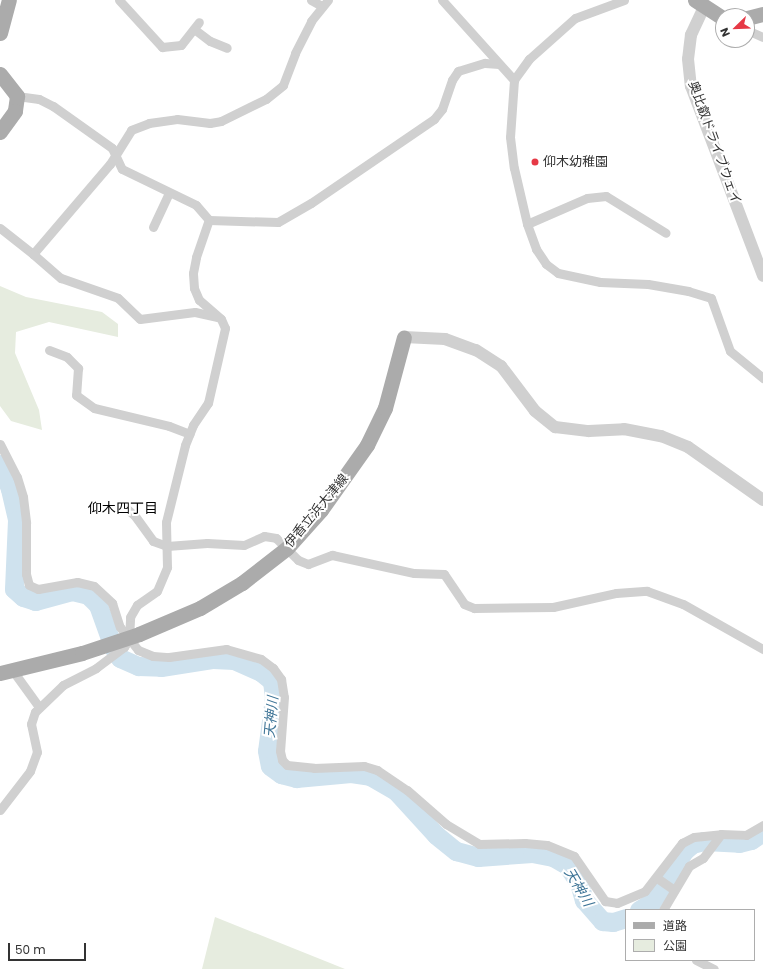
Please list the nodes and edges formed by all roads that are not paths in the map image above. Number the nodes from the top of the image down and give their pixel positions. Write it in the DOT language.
graph roads {
  1 [pos="9,0"];
  2 [pos="119,0"];
  3 [pos="311,0"];
  4 [pos="442,0"];
  5 [pos="624,0"];
  6 [pos="325,3"];
  7 [pos="699,4"];
  8 [pos="715,13"];
  9 [pos="0,32"];
  10 [pos="227,48"];
  11 [pos="499,64"];
  12 [pos="0,74"];
  13 [pos="514,80"];
  14 [pos="17,96"];
  15 [pos="0,132"];
  16 [pos="116,155"];
  17 [pos="169,193"];
  18 [pos="209,220"];
  19 [pos="527,224"];
  20 [pos="153,227"];
  21 [pos="0,228"];
  22 [pos="666,233"];
  23 [pos="33,254"];
  24 [pos="763,276"];
  25 [pos="221,319"];
  26 [pos="404,337"];
  27 [pos="49,350"];
  28 [pos="763,378"];
  29 [pos="190,434"];
  30 [pos="0,444"];
  31 [pos="763,500"];
  32 [pos="127,509"];
  33 [pos="167,546"];
  34 [pos="287,548"];
  35 [pos="131,640"];
  36 [pos="763,649"];
  37 [pos="6,672"];
  38 [pos="39,707"];
  39 [pos="0,810"];
  40 [pos="763,825"];
  41 [pos="721,834"];
  42 [pos="659,879"];
  43 [pos="672,888"];
  44 [pos="664,909"];
  45 [pos="698,961"];
  46 [pos="714,969"];
  1 -- 9 [label="main road"];
  2 -- 10 [label="street"];
  3 -- 6 [label="street"];
  4 -- 11 [label="street"];
  5 -- 13 [label="street"];
  6 -- 16 [label="street"];
  7 -- 8 [label="main road"];
  7 -- 24 [label="street, 奥比叡ドライブウェイ"];
  11 -- 13 [label="street"];
  11 -- 18 [label="street"];
  12 -- 14 [label="main road"];
  13 -- 19 [label="street"];
  14 -- 15 [label="main road"];
  14 -- 16 [label="street"];
  16 -- 17 [label="street"];
  16 -- 23 [label="street"];
  17 -- 18 [label="street"];
  17 -- 20 [label="street"];
  18 -- 25 [label="street"];
  19 -- 22 [label="street"];
  19 -- 28 [label="street"];
  21 -- 23 [label="street"];
  23 -- 25 [label="street"];
  25 -- 29 [label="street"];
  26 -- 31 [label="street"];
  26 -- 34 [label="main road, 伊香立浜大津線"];
  27 -- 29 [label="street"];
  29 -- 33 [label="street"];
  30 -- 35 [label="street"];
  32 -- 33 [label="street"];
  33 -- 34 [label="street"];
  33 -- 35 [label="street"];
  34 -- 35 [label="main road, 伊香立浜大津線"];
  34 -- 36 [label="street"];
  35 -- 37 [label="main road, 伊香立浜大津線, bridge"];
  35 -- 38 [label="street"];
  35 -- 42 [label="street"];
  37 -- 38 [label="street"];
  38 -- 39 [label="street"];
  40 -- 41 [label="street"];
  41 -- 42 [label="street"];
  41 -- 43 [label="street"];
  42 -- 43 [label="street"];
  43 -- 44 [label="street"];
  45 -- 46 [label="street"];
}
